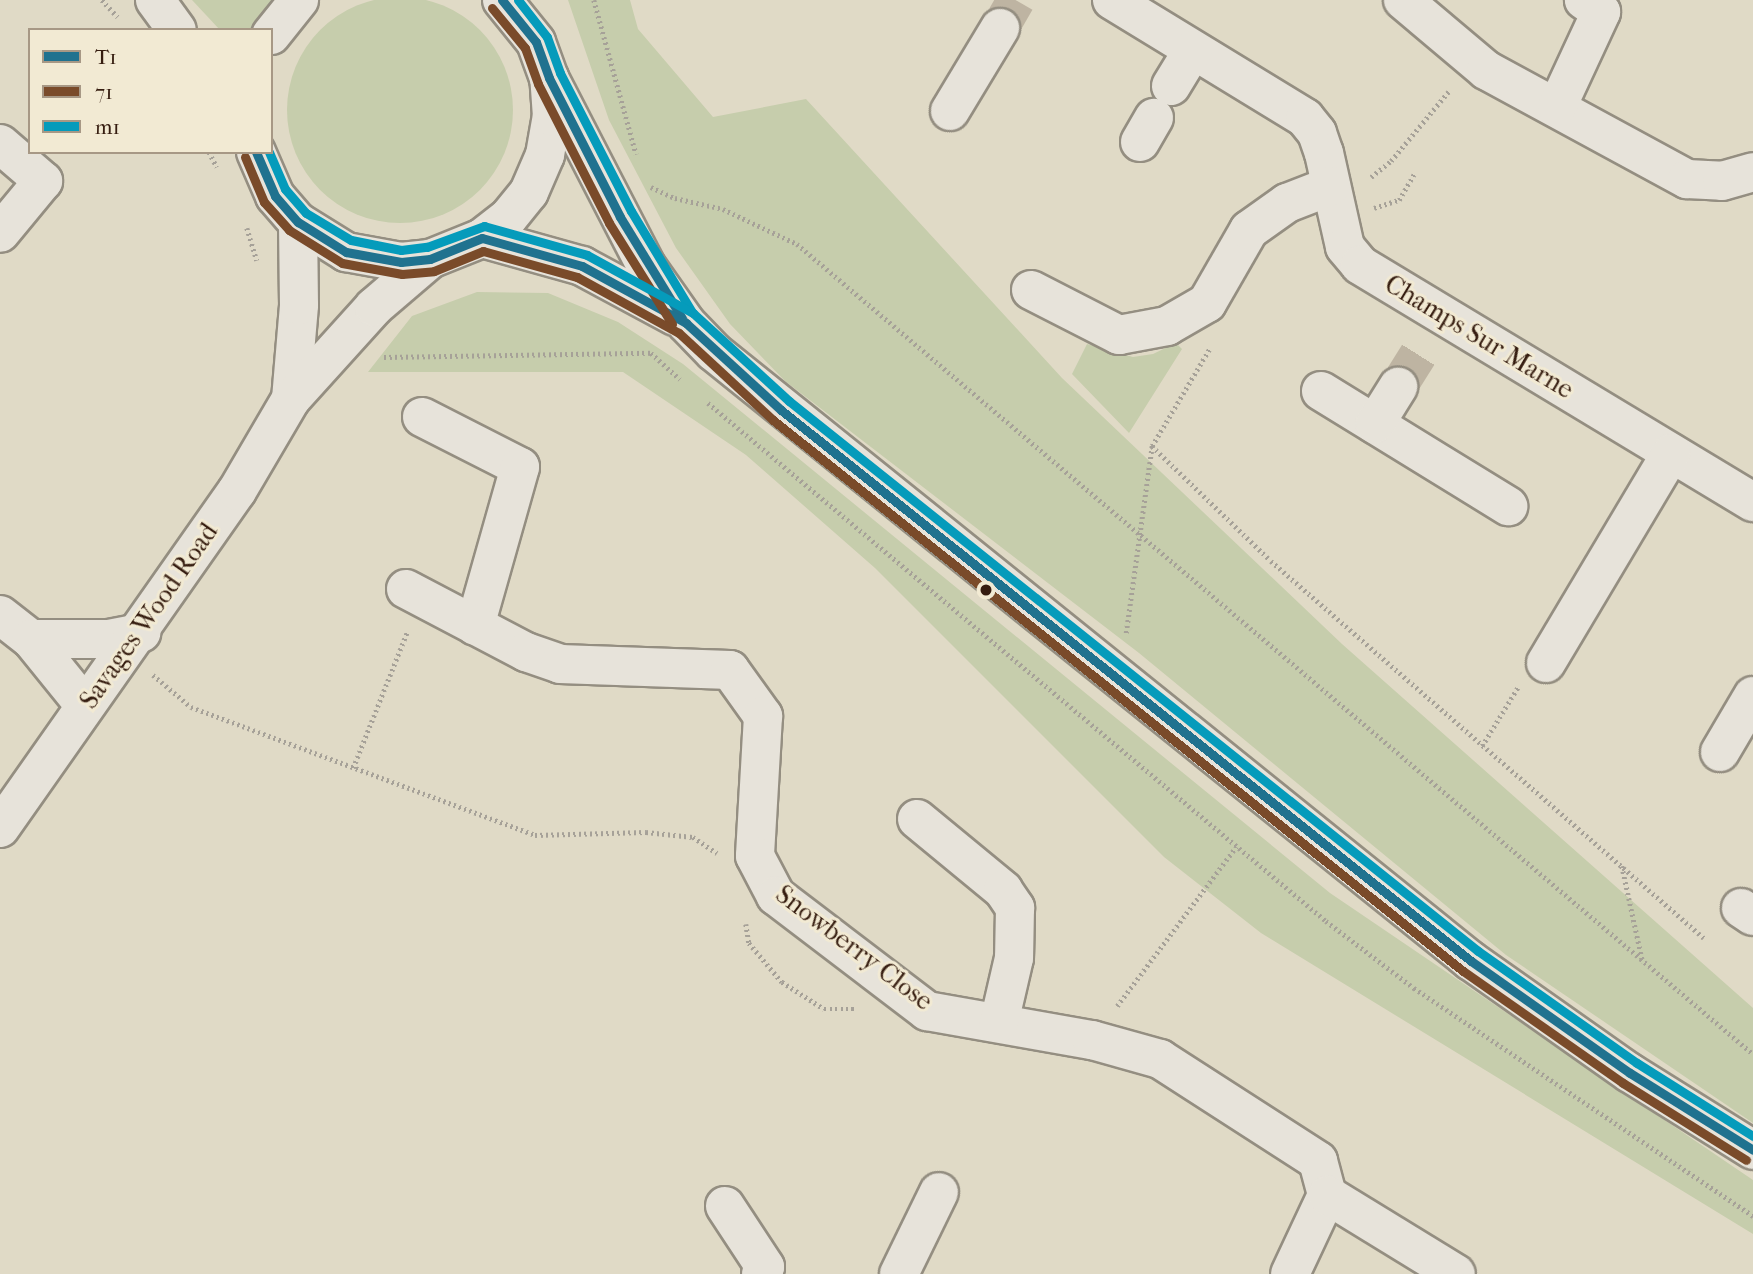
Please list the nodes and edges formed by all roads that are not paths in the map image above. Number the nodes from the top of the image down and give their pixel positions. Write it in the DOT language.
graph roads {
  1 [pos="155,0"];
  2 [pos="299,0"];
  3 [pos="502,0"];
  4 [pos="540,0"];
  5 [pos="1112,0"];
  6 [pos="1403,0"];
  7 [pos="1584,0"];
  8 [pos="176,28"];
  9 [pos="1000,28"];
  10 [pos="273,32"];
  11 [pos="535,41"];
  12 [pos="1193,50"];
  13 [pos="548,78"];
  14 [pos="1557,107"];
  15 [pos="950,111"];
  16 [pos="1155,115"];
  17 [pos="0,144"];
  18 [pos="257,154"];
  19 [pos="1753,172"];
  20 [pos="1334,200"];
  21 [pos="298,222"];
  22 [pos="0,233"];
  23 [pos="482,238"];
  24 [pos="430,259"];
  25 [pos="1031,289"];
  26 [pos="686,323"];
  27 [pos="1398,387"];
  28 [pos="1321,391"];
  29 [pos="291,400"];
  30 [pos="422,417"];
  31 [pos="1375,424"];
  32 [pos="1671,453"];
  33 [pos="1753,502"];
  34 [pos="1508,506"];
  35 [pos="414,592"];
  36 [pos="0,615"];
  37 [pos="475,626"];
  38 [pos="32,639"];
  39 [pos="133,642"];
  40 [pos="1546,663"];
  41 [pos="1753,696"];
  42 [pos="85,706"];
  43 [pos="1720,752"];
  44 [pos="917,819"];
  45 [pos="0,828"];
  46 [pos="999,1023"];
  47 [pos="1753,1150"];
  48 [pos="939,1192"];
  49 [pos="1327,1195"];
  50 [pos="725,1206"];
  51 [pos="761,1274"];
  52 [pos="899,1274"];
  53 [pos="1290,1274"];
  54 [pos="1456,1274"];
  1 -- 8 [label="street"];
  2 -- 10 [label="street"];
  3 -- 11 [label="street"];
  4 -- 11 [label="street"];
  5 -- 12 [label="street, Champs Sur Marne"];
  6 -- 14 [label="street"];
  7 -- 14 [label="street"];
  9 -- 15 [label="street"];
  11 -- 13 [label="street"];
  12 -- 16 [label="street"];
  12 -- 20 [label="street, Champs Sur Marne"];
  13 -- 23 [label="street"];
  13 -- 26 [label="street"];
  14 -- 19 [label="street"];
  17 -- 22 [label="street"];
  18 -- 21 [label="street"];
  20 -- 25 [label="street"];
  20 -- 32 [label="street, Champs Sur Marne"];
  21 -- 24 [label="street"];
  21 -- 29 [label="street, Savages Wood Road"];
  23 -- 24 [label="street"];
  23 -- 26 [label="street"];
  24 -- 29 [label="street, Savages Wood Road"];
  26 -- 47 [label="street"];
  27 -- 31 [label="street"];
  28 -- 31 [label="street"];
  29 -- 39 [label="street, Savages Wood Road"];
  30 -- 37 [label="street"];
  31 -- 34 [label="street"];
  32 -- 33 [label="street, Champs Sur Marne"];
  32 -- 40 [label="street"];
  35 -- 37 [label="street, Snowberry Close"];
  36 -- 38 [label="street"];
  37 -- 46 [label="street, Snowberry Close"];
  38 -- 39 [label="street"];
  38 -- 42 [label="street"];
  39 -- 42 [label="street, Savages Wood Road"];
  41 -- 43 [label="street"];
  42 -- 45 [label="street, Savages Wood Road"];
  44 -- 46 [label="street"];
  46 -- 49 [label="street, Snowberry Close"];
  48 -- 52 [label="street"];
  49 -- 53 [label="street"];
  49 -- 54 [label="street"];
  50 -- 51 [label="street"];
}
